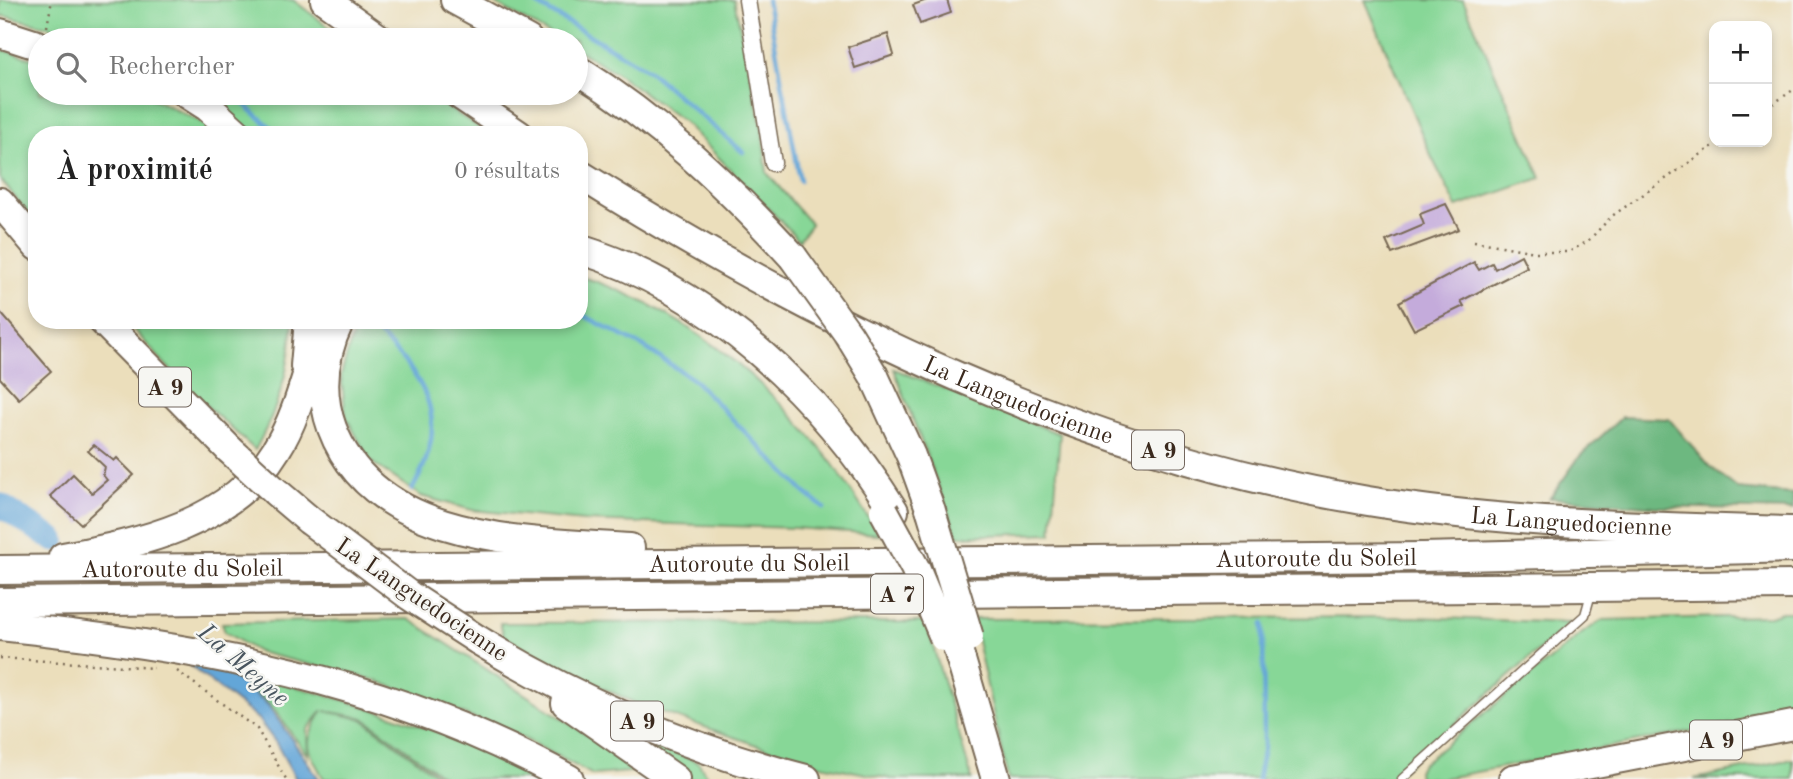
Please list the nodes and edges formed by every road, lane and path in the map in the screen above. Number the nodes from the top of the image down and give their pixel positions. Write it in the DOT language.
graph roads {
  1 [pos="52,0"];
  2 [pos="325,0"];
  3 [pos="456,0"];
  4 [pos="747,0"];
  5 [pos="45,28"];
  6 [pos="364,28"];
  7 [pos="506,28"];
  8 [pos="0,33"];
  9 [pos="28,39"];
  10 [pos="588,77"];
  11 [pos="1793,90"];
  12 [pos="205,105"];
  13 [pos="475,105"];
  14 [pos="1772,105"];
  15 [pos="229,126"];
  16 [pos="506,126"];
  17 [pos="1712,147"];
  18 [pos="773,163"];
  19 [pos="588,179"];
  20 [pos="0,202"];
  21 [pos="28,235"];
  22 [pos="1474,240"];
  23 [pos="588,252"];
  24 [pos="588,263"];
  25 [pos="111,329"];
  26 [pos="308,329"];
  27 [pos="324,329"];
  28 [pos="337,329"];
  29 [pos="303,386"];
  30 [pos="889,511"];
  31 [pos="1793,531"];
  32 [pos="1793,548"];
  33 [pos="821,562"];
  34 [pos="0,569"];
  35 [pos="1793,586"];
  36 [pos="1593,587"];
  37 [pos="0,602"];
  38 [pos="0,626"];
  39 [pos="956,637"];
  40 [pos="478,640"];
  41 [pos="157,656"];
  42 [pos="0,658"];
  43 [pos="175,669"];
  44 [pos="1793,726"];
  45 [pos="1639,755"];
  46 [pos="991,773"];
  47 [pos="286,779"];
  48 [pos="569,779"];
  49 [pos="675,779"];
  50 [pos="806,779"];
  51 [pos="1402,779"];
  52 [pos="1513,779"];
  53 [pos="1560,779"];
  1 -- 5 [label="path"];
  2 -- 6 [label="highway"];
  3 -- 7 [label="highway"];
  4 -- 18 [label="street"];
  8 -- 9 [label="highway"];
  10 -- 39 [label="highway, bridge"];
  11 -- 14 [label="path"];
  12 -- 15 [label="highway"];
  13 -- 16 [label="highway"];
  17 -- 22 [label="path"];
  19 -- 31 [label="highway, La Languedocienne / A 9"];
  20 -- 21 [label="highway"];
  23 -- 30 [label="highway"];
  24 -- 30 [label="highway"];
  25 -- 40 [label="highway, La Languedocienne / A 9, bridge"];
  26 -- 29 [label="highway"];
  27 -- 29 [label="highway"];
  28 -- 33 [label="highway"];
  29 -- 34 [label="highway"];
  30 -- 39 [label="highway"];
  32 -- 33 [label="highway, Autoroute du Soleil / A 7"];
  33 -- 34 [label="highway, Autoroute du Soleil / A 7"];
  35 -- 36 [label="highway, Autoroute du Soleil / A 7"];
  36 -- 37 [label="highway, Autoroute du Soleil / A 7"];
  36 -- 51 [label="lane"];
  38 -- 41 [label="highway"];
  39 -- 46 [label="highway"];
  40 -- 49 [label="highway"];
  40 -- 50 [label="highway, La Languedocienne / A 9"];
  41 -- 42 [label="path"];
  41 -- 48 [label="highway"];
  43 -- 47 [label="path"];
  44 -- 45 [label="highway, A 9"];
  45 -- 52 [label="highway, A 9"];
  45 -- 53 [label="highway"];
}
